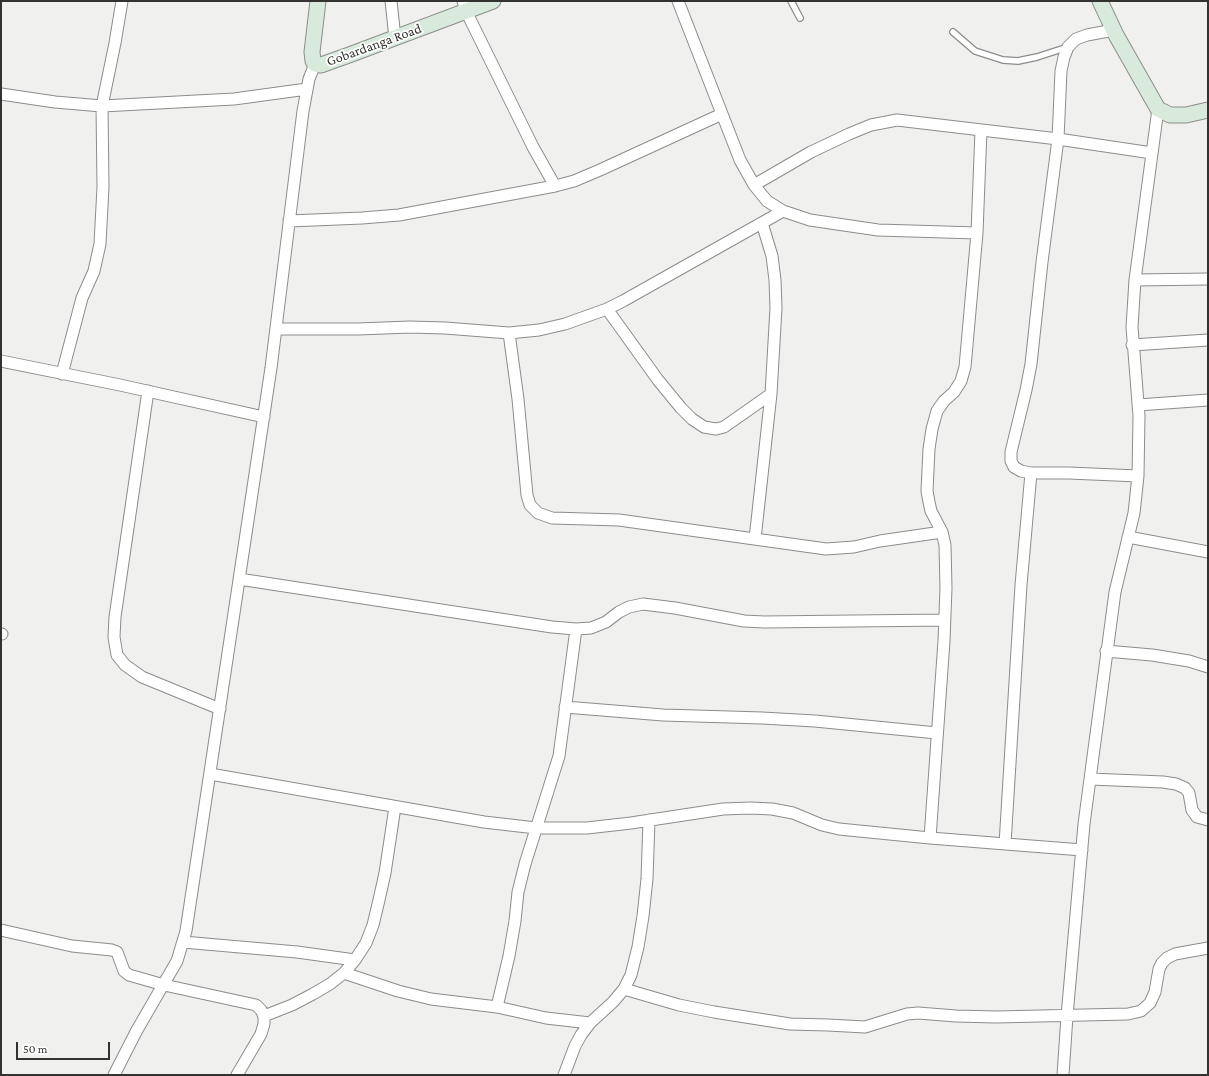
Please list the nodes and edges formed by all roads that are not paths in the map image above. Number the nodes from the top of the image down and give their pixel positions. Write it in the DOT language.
graph roads {
  1 [pos="122,1"];
  2 [pos="318,1"];
  3 [pos="391,1"];
  4 [pos="493,1"];
  5 [pos="678,1"];
  6 [pos="791,1"];
  7 [pos="1100,1"];
  8 [pos="464,6"];
  9 [pos="800,18"];
  10 [pos="1114,30"];
  11 [pos="954,32"];
  12 [pos="395,38"];
  13 [pos="1068,47"];
  14 [pos="315,64"];
  15 [pos="307,90"];
  16 [pos="1,94"];
  17 [pos="102,106"];
  18 [pos="1158,110"];
  19 [pos="1208,110"];
  20 [pos="722,114"];
  21 [pos="982,130"];
  22 [pos="1058,139"];
  23 [pos="1152,153"];
  24 [pos="754,185"];
  25 [pos="555,186"];
  26 [pos="783,212"];
  27 [pos="289,221"];
  28 [pos="762,223"];
  29 [pos="977,233"];
  30 [pos="1208,279"];
  31 [pos="1135,280"];
  32 [pos="607,309"];
  33 [pos="276,329"];
  34 [pos="509,334"];
  35 [pos="1208,340"];
  36 [pos="1132,345"];
  37 [pos="1,362"];
  38 [pos="62,374"];
  39 [pos="148,391"];
  40 [pos="772,394"];
  41 [pos="1208,400"];
  42 [pos="1138,404"];
  43 [pos="264,417"];
  44 [pos="1031,473"];
  45 [pos="1138,476"];
  46 [pos="942,532"];
  47 [pos="1128,537"];
  48 [pos="755,539"];
  49 [pos="1208,552"];
  50 [pos="239,579"];
  51 [pos="945,620"];
  52 [pos="576,629"];
  53 [pos="1106,651"];
  54 [pos="1208,667"];
  55 [pos="565,707"];
  56 [pos="220,709"];
  57 [pos="937,733"];
  58 [pos="210,774"];
  59 [pos="1090,779"];
  60 [pos="394,807"];
  61 [pos="649,820"];
  62 [pos="1208,820"];
  63 [pos="536,828"];
  64 [pos="930,838"];
  65 [pos="1005,844"];
  66 [pos="1082,850"];
  67 [pos="1,930"];
  68 [pos="183,942"];
  69 [pos="1208,948"];
  70 [pos="355,960"];
  71 [pos="344,972"];
  72 [pos="164,985"];
  73 [pos="624,989"];
  74 [pos="497,1007"];
  75 [pos="264,1016"];
  76 [pos="1067,1016"];
  77 [pos="590,1023"];
  78 [pos="114,1075"];
  79 [pos="237,1075"];
  80 [pos="564,1075"];
  81 [pos="1063,1075"];
  1 -- 17 [label="street"];
  2 -- 14 [label="main road, Gobardanga Road"];
  3 -- 12 [label="street"];
  4 -- 8 [label="main road, Gobardanga Road"];
  5 -- 20 [label="street"];
  6 -- 9 [label="lane"];
  7 -- 10 [label="main road"];
  8 -- 12 [label="main road, Gobardanga Road"];
  8 -- 25 [label="street"];
  10 -- 13 [label="street"];
  10 -- 18 [label="main road"];
  11 -- 13 [label="lane"];
  12 -- 14 [label="main road, Gobardanga Road"];
  13 -- 22 [label="street"];
  14 -- 15 [label="street"];
  15 -- 17 [label="street"];
  15 -- 27 [label="street"];
  16 -- 17 [label="street"];
  17 -- 38 [label="street"];
  18 -- 19 [label="main road"];
  18 -- 23 [label="street"];
  20 -- 24 [label="street"];
  20 -- 25 [label="street"];
  21 -- 22 [label="street"];
  21 -- 24 [label="street"];
  21 -- 29 [label="street"];
  22 -- 23 [label="street"];
  22 -- 44 [label="street"];
  23 -- 31 [label="street"];
  24 -- 26 [label="street"];
  25 -- 27 [label="street"];
  26 -- 28 [label="street"];
  26 -- 29 [label="street"];
  27 -- 33 [label="street"];
  28 -- 32 [label="street"];
  28 -- 40 [label="street"];
  29 -- 46 [label="street"];
  30 -- 31 [label="street"];
  31 -- 36 [label="street"];
  32 -- 34 [label="street"];
  32 -- 40 [label="street"];
  33 -- 34 [label="street"];
  33 -- 43 [label="street"];
  34 -- 48 [label="street"];
  35 -- 36 [label="street"];
  36 -- 42 [label="street"];
  37 -- 38 [label="street"];
  38 -- 39 [label="street"];
  39 -- 43 [label="street"];
  39 -- 56 [label="street"];
  40 -- 48 [label="street"];
  41 -- 42 [label="street"];
  42 -- 45 [label="street"];
  43 -- 50 [label="street"];
  44 -- 45 [label="street"];
  44 -- 65 [label="street"];
  45 -- 47 [label="street"];
  46 -- 48 [label="street"];
  46 -- 51 [label="street"];
  47 -- 49 [label="street"];
  47 -- 53 [label="street"];
  50 -- 52 [label="street"];
  50 -- 56 [label="street"];
  51 -- 52 [label="street"];
  51 -- 57 [label="street"];
  52 -- 55 [label="street"];
  53 -- 54 [label="street"];
  53 -- 59 [label="street"];
  55 -- 57 [label="street"];
  55 -- 63 [label="street"];
  56 -- 58 [label="street"];
  57 -- 64 [label="street"];
  58 -- 60 [label="street"];
  58 -- 68 [label="street"];
  59 -- 62 [label="street"];
  59 -- 66 [label="street"];
  60 -- 63 [label="street"];
  60 -- 70 [label="street"];
  61 -- 63 [label="street"];
  61 -- 64 [label="street"];
  61 -- 73 [label="street"];
  63 -- 74 [label="street"];
  64 -- 65 [label="street"];
  65 -- 66 [label="street"];
  66 -- 76 [label="street"];
  67 -- 72 [label="street"];
  68 -- 70 [label="street"];
  68 -- 72 [label="street"];
  69 -- 76 [label="street"];
  70 -- 71 [label="street"];
  71 -- 74 [label="street"];
  71 -- 75 [label="street"];
  72 -- 75 [label="street"];
  72 -- 78 [label="street"];
  73 -- 76 [label="street"];
  73 -- 77 [label="street"];
  74 -- 77 [label="street"];
  75 -- 79 [label="street"];
  76 -- 81 [label="street"];
  77 -- 80 [label="street"];
}
